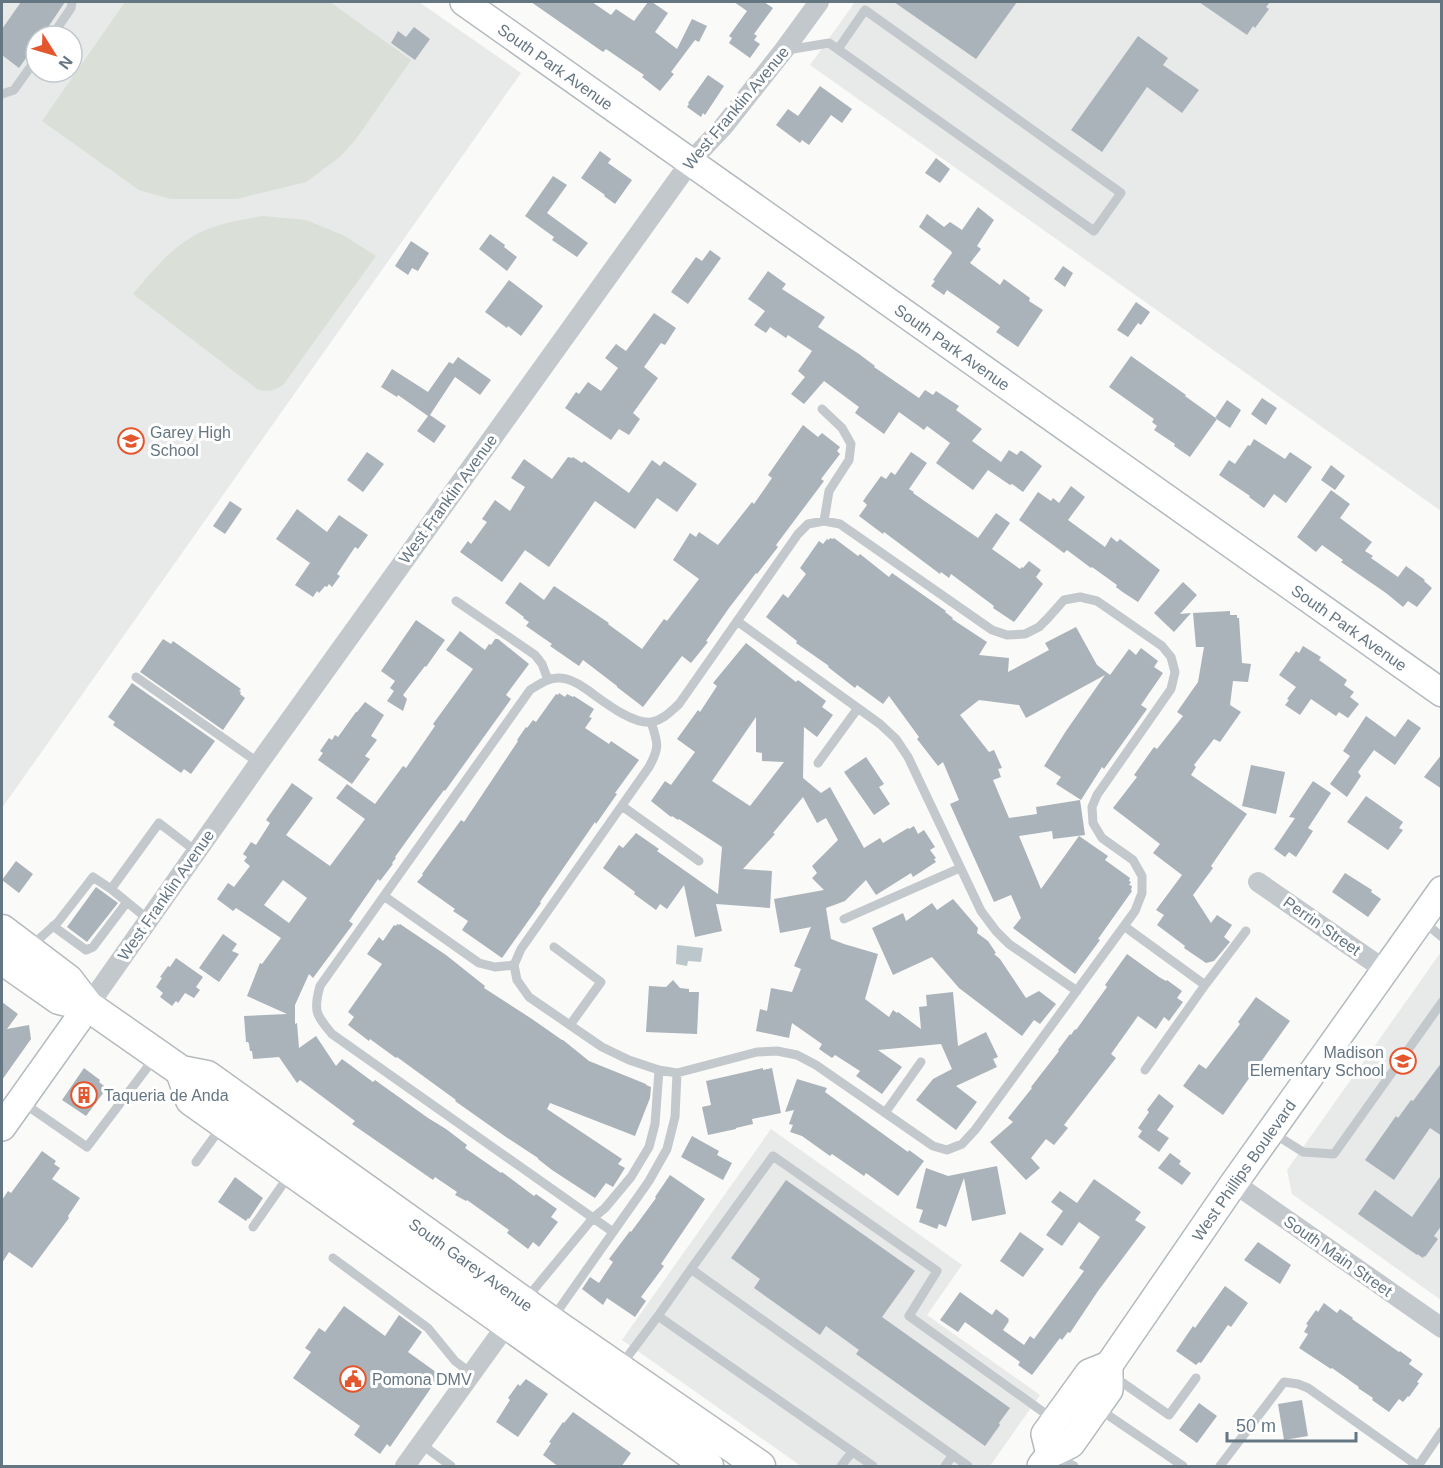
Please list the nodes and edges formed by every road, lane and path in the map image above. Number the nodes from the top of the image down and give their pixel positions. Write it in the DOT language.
graph roads {
  1 [pos="72,2"];
  2 [pos="464,2"];
  3 [pos="819,2"];
  4 [pos="60,24"];
  5 [pos="838,49"];
  6 [pos="784,50"];
  7 [pos="24,76"];
  8 [pos="2,94"];
  9 [pos="691,161"];
  10 [pos="822,409"];
  11 [pos="824,521"];
  12 [pos="456,601"];
  13 [pos="737,621"];
  14 [pos="136,676"];
  15 [pos="548,680"];
  16 [pos="1442,693"];
  17 [pos="858,708"];
  18 [pos="651,722"];
  19 [pos="259,763"];
  20 [pos="818,763"];
  21 [pos="622,806"];
  22 [pos="197,852"];
  23 [pos="699,861"];
  24 [pos="960,868"];
  25 [pos="1258,882"];
  26 [pos="111,889"];
  27 [pos="1442,890"];
  28 [pos="384,896"];
  29 [pos="127,902"];
  30 [pos="844,919"];
  31 [pos="1421,919"];
  32 [pos="148,920"];
  33 [pos="53,926"];
  34 [pos="1124,926"];
  35 [pos="2,930"];
  36 [pos="1246,932"];
  37 [pos="1442,937"];
  38 [pos="554,947"];
  39 [pos="15,954"];
  40 [pos="514,966"];
  41 [pos="1385,970"];
  42 [pos="1205,985"];
  43 [pos="1077,991"];
  44 [pos="1442,1002"];
  45 [pos="88,1006"];
  46 [pos="570,1025"];
  47 [pos="921,1062"];
  48 [pos="169,1063"];
  49 [pos="658,1070"];
  50 [pos="1145,1070"];
  51 [pos="677,1073"];
  52 [pos="20,1101"];
  53 [pos="885,1113"];
  54 [pos="224,1124"];
  55 [pos="2,1127"];
  56 [pos="1271,1131"];
  57 [pos="196,1162"];
  58 [pos="292,1172"];
  59 [pos="1234,1183"];
  60 [pos="593,1218"];
  61 [pos="253,1227"];
  62 [pos="613,1232"];
  63 [pos="333,1258"];
  64 [pos="691,1269"];
  65 [pos="515,1313"];
  66 [pos="658,1316"];
  67 [pos="550,1321"];
  68 [pos="1442,1328"];
  69 [pos="619,1368"];
  70 [pos="1109,1370"];
  71 [pos="472,1374"];
  72 [pos="1196,1378"];
  73 [pos="1097,1407"];
  74 [pos="1055,1420"];
  75 [pos="1442,1431"];
  76 [pos="421,1444"];
  77 [pos="852,1452"];
  78 [pos="953,1455"];
  79 [pos="1046,1460"];
  80 [pos="1418,1466"];
  81 [pos="405,1467"];
  82 [pos="451,1467"];
  83 [pos="708,1467"];
  84 [pos="760,1467"];
  85 [pos="841,1467"];
  86 [pos="873,1467"];
  87 [pos="945,1467"];
  88 [pos="968,1467"];
  89 [pos="1074,1467"];
  90 [pos="1183,1467"];
  91 [pos="1220,1467"];
  1 -- 4 [label="lane"];
  2 -- 9 [label="street, South Park Avenue"];
  3 -- 6 [label="street, West Franklin Avenue"];
  5 -- 5 [label="lane"];
  5 -- 6 [label="lane"];
  6 -- 9 [label="street, West Franklin Avenue"];
  7 -- 8 [label="lane"];
  9 -- 16 [label="street, South Park Avenue"];
  9 -- 19 [label="street, West Franklin Avenue"];
  10 -- 11 [label="lane"];
  11 -- 13 [label="lane"];
  11 -- 34 [label="lane"];
  12 -- 15 [label="lane"];
  13 -- 17 [label="lane"];
  13 -- 18 [label="lane"];
  14 -- 19 [label="lane"];
  15 -- 18 [label="lane"];
  15 -- 28 [label="lane"];
  17 -- 20 [label="lane"];
  17 -- 24 [label="lane"];
  18 -- 21 [label="lane"];
  19 -- 22 [label="street, West Franklin Avenue"];
  21 -- 23 [label="lane"];
  21 -- 40 [label="lane"];
  22 -- 26 [label="lane"];
  22 -- 32 [label="street, West Franklin Avenue"];
  24 -- 30 [label="lane"];
  24 -- 43 [label="lane"];
  25 -- 41 [label="street, Perrin Street"];
  26 -- 29 [label="lane"];
  26 -- 33 [label="lane"];
  27 -- 31 [label="street, West Phillips Boulevard"];
  28 -- 40 [label="lane"];
  28 -- 60 [label="lane"];
  29 -- 32 [label="lane"];
  29 -- 33 [label="lane"];
  31 -- 37 [label="lane"];
  31 -- 41 [label="street, West Phillips Boulevard"];
  32 -- 45 [label="street, West Franklin Avenue"];
  33 -- 39 [label="lane"];
  34 -- 42 [label="lane"];
  34 -- 43 [label="lane"];
  35 -- 39 [label="main road, South Garey Avenue"];
  36 -- 42 [label="lane"];
  38 -- 46 [label="lane"];
  39 -- 45 [label="main road, South Garey Avenue"];
  40 -- 46 [label="lane"];
  41 -- 56 [label="street, West Phillips Boulevard"];
  42 -- 50 [label="lane"];
  43 -- 53 [label="lane"];
  44 -- 56 [label="lane"];
  45 -- 48 [label="main road, South Garey Avenue"];
  45 -- 52 [label="street"];
  46 -- 49 [label="lane"];
  47 -- 53 [label="lane"];
  48 -- 52 [label="lane"];
  48 -- 54 [label="main road, South Garey Avenue"];
  48 -- 65 [label="main road, South Garey Avenue"];
  49 -- 51 [label="lane"];
  49 -- 60 [label="lane"];
  51 -- 53 [label="lane"];
  51 -- 62 [label="lane"];
  52 -- 55 [label="street"];
  54 -- 57 [label="lane"];
  54 -- 58 [label="main road, South Garey Avenue"];
  56 -- 59 [label="street, West Phillips Boulevard"];
  58 -- 61 [label="lane"];
  58 -- 65 [label="main road, South Garey Avenue"];
  59 -- 68 [label="street, South Main Street"];
  59 -- 70 [label="street, West Phillips Boulevard"];
  60 -- 62 [label="lane"];
  60 -- 65 [label="lane"];
  62 -- 67 [label="lane"];
  63 -- 71 [label="lane"];
  64 -- 66 [label="lane"];
  64 -- 74 [label="lane"];
  64 -- 78 [label="lane"];
  65 -- 67 [label="main road, South Garey Avenue"];
  65 -- 71 [label="street"];
  65 -- 83 [label="main road, South Garey Avenue"];
  66 -- 69 [label="lane"];
  66 -- 77 [label="lane"];
  67 -- 69 [label="main road, South Garey Avenue"];
  69 -- 84 [label="main road, South Garey Avenue"];
  70 -- 72 [label="lane"];
  70 -- 73 [label="street, West Phillips Boulevard"];
  70 -- 74 [label="street, West Phillips Boulevard"];
  71 -- 76 [label="street"];
  73 -- 79 [label="street, West Phillips Boulevard"];
  73 -- 90 [label="lane"];
  74 -- 79 [label="street, West Phillips Boulevard"];
  75 -- 80 [label="lane"];
  76 -- 81 [label="street"];
  76 -- 82 [label="lane"];
  77 -- 85 [label="lane"];
  77 -- 86 [label="lane"];
  78 -- 87 [label="lane"];
  78 -- 88 [label="lane"];
  79 -- 89 [label="lane"];
  80 -- 91 [label="lane"];
}
